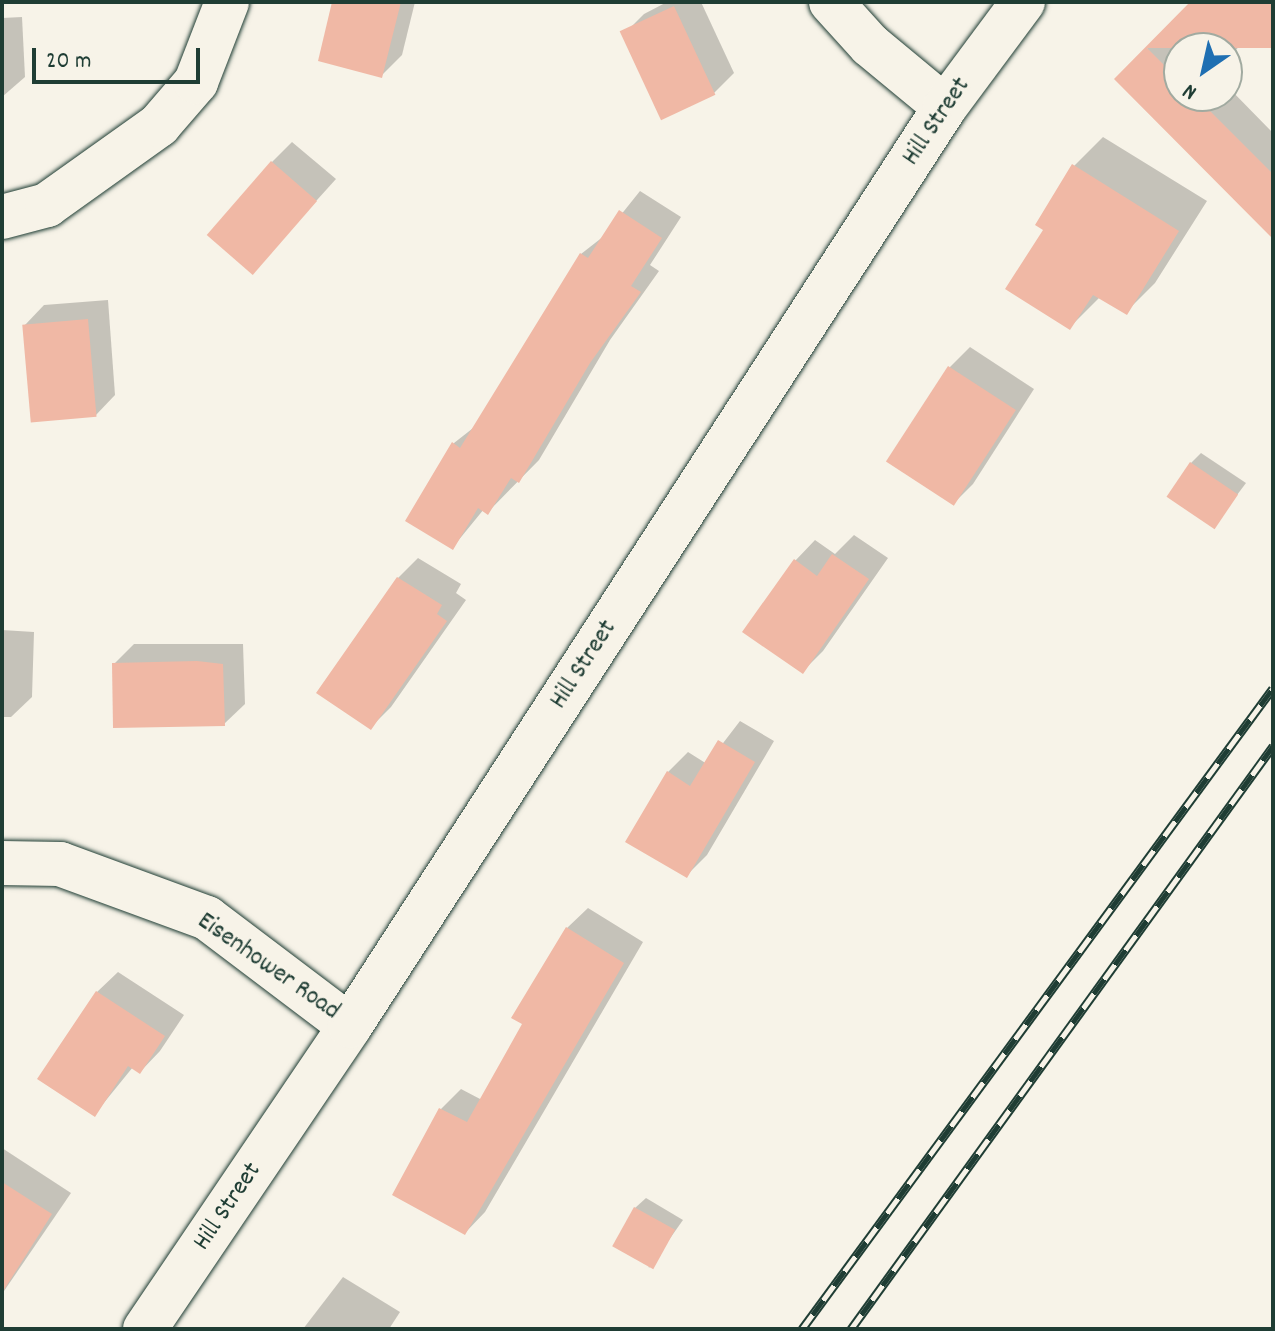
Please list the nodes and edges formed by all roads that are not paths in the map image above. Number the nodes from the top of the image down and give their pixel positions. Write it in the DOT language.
graph roads {
  1 [pos="227,2"];
  2 [pos="831,2"];
  3 [pos="1023,2"];
  4 [pos="945,107"];
  5 [pos="2,217"];
  6 [pos="2,863"];
  7 [pos="350,1026"];
  8 [pos="145,1329"];
  1 -- 5 [label="street"];
  2 -- 4 [label="street"];
  3 -- 4 [label="street, Hill Street"];
  4 -- 7 [label="street, Hill Street"];
  6 -- 7 [label="street, Eisenhower Road"];
  7 -- 8 [label="street, Hill Street"];
}
